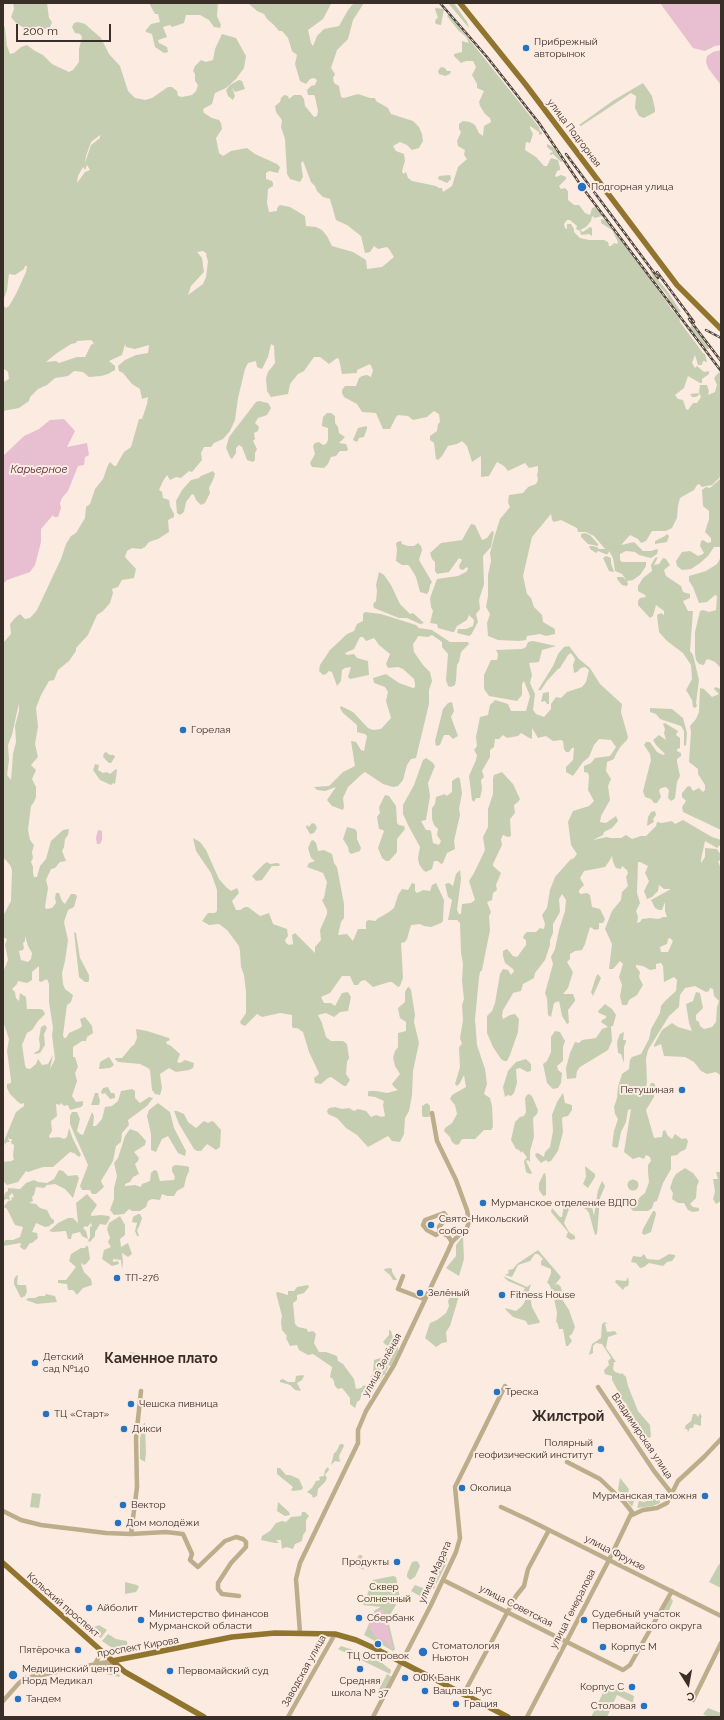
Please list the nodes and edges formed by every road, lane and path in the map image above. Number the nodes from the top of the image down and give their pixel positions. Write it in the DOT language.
graph roads {
  1 [pos="460,3"];
  2 [pos="721,329"];
  3 [pos="432,1113"];
  4 [pos="440,1232"];
  5 [pos="452,1242"];
  6 [pos="403,1276"];
  7 [pos="424,1299"];
  8 [pos="506,1386"];
  9 [pos="598,1387"];
  10 [pos="141,1391"];
  11 [pos="721,1439"];
  12 [pos="567,1462"];
  13 [pos="672,1494"];
  14 [pos="500,1507"];
  15 [pos="3,1511"];
  16 [pos="632,1515"];
  17 [pos="549,1530"];
  18 [pos="131,1534"];
  19 [pos="609,1560"];
  20 [pos="3,1563"];
  21 [pos="443,1580"];
  22 [pos="672,1591"];
  23 [pos="239,1596"];
  24 [pos="507,1612"];
  25 [pos="721,1616"];
  26 [pos="300,1633"];
  27 [pos="334,1634"];
  28 [pos="566,1642"];
  29 [pos="721,1643"];
  30 [pos="96,1646"];
  31 [pos="128,1658"];
  32 [pos="112,1661"];
  33 [pos="402,1662"];
  34 [pos="95,1664"];
  35 [pos="125,1672"];
  36 [pos="463,1695"];
  37 [pos="693,1700"];
  38 [pos="3,1701"];
  39 [pos="204,1717"];
  40 [pos="288,1717"];
  41 [pos="373,1717"];
  42 [pos="508,1717"];
  43 [pos="527,1717"];
  1 -- 2 [label="main road, улица Подгорная"];
  3 -- 5 [label="street, улица Зелёная"];
  4 -- 4 [label="street"];
  4 -- 5 [label="street"];
  5 -- 7 [label="street, улица Зелёная"];
  6 -- 7 [label="street"];
  7 -- 26 [label="street, улица Зелёная"];
  8 -- 21 [label="street, улица Марата"];
  9 -- 13 [label="street, Владимирская улица"];
  10 -- 18 [label="street"];
  11 -- 13 [label="street"];
  12 -- 16 [label="street"];
  13 -- 16 [label="street"];
  14 -- 17 [label="street, улица Фрунзе"];
  15 -- 18 [label="street"];
  16 -- 19 [label="street, улица Генералова"];
  17 -- 19 [label="street, улица Фрунзе"];
  17 -- 24 [label="street"];
  18 -- 23 [label="street"];
  19 -- 22 [label="street, улица Фрунзе"];
  19 -- 28 [label="street, улица Генералова"];
  20 -- 30 [label="main road, Кольский проспект"];
  21 -- 24 [label="street, улица Советская"];
  21 -- 33 [label="street, улица Марата"];
  22 -- 25 [label="street, улица Фрунзе"];
  22 -- 28 [label="street, улица Советская"];
  24 -- 28 [label="street, улица Советская"];
  24 -- 36 [label="street"];
  26 -- 27 [label="main road, проспект Кирова"];
  26 -- 31 [label="main road, проспект Кирова"];
  27 -- 33 [label="main road, проспект Кирова"];
  27 -- 40 [label="street, Заводская улица"];
  28 -- 43 [label="street, улица Генералова"];
  29 -- 37 [label="street"];
  30 -- 31 [label="main road"];
  30 -- 32 [label="main road, Кольский проспект"];
  30 -- 34 [label="street"];
  31 -- 32 [label="main road, проспект Кирова"];
  32 -- 34 [label="street, проспект Кирова"];
  32 -- 35 [label="main road, Кольский проспект"];
  33 -- 36 [label="main road, проспект Кирова"];
  33 -- 41 [label="street, улица Марата"];
  34 -- 35 [label="street"];
  34 -- 38 [label="street, проспект Кирова"];
  35 -- 39 [label="main road, Кольский проспект"];
  36 -- 42 [label="main road, проспект Кирова"];
}
